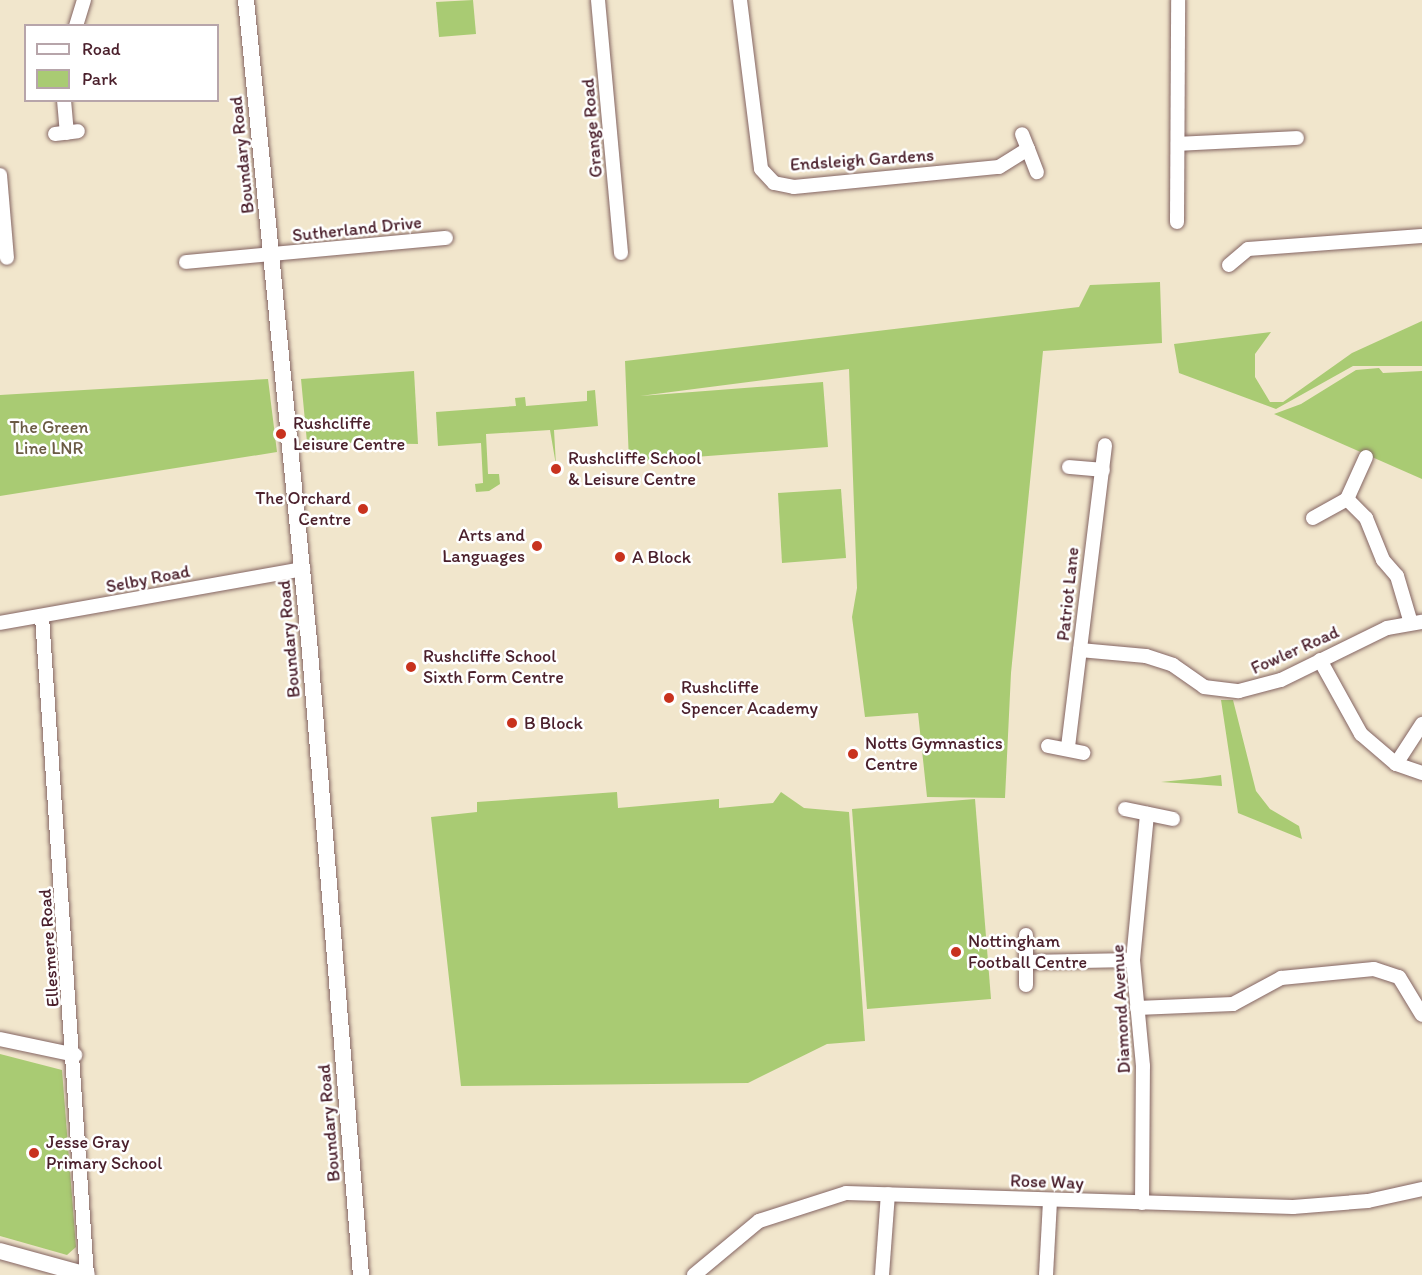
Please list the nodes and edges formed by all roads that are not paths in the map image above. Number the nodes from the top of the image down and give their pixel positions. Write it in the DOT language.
graph roads {
  1 [pos="84,0"];
  2 [pos="246,0"];
  3 [pos="598,0"];
  4 [pos="740,0"];
  5 [pos="1178,0"];
  6 [pos="77,24"];
  7 [pos="64,102"];
  8 [pos="66,133"];
  9 [pos="1022,134"];
  10 [pos="1297,138"];
  11 [pos="1178,144"];
  12 [pos="1028,150"];
  13 [pos="1037,172"];
  14 [pos="0,175"];
  15 [pos="1177,222"];
  16 [pos="1422,236"];
  17 [pos="447,238"];
  18 [pos="621,253"];
  19 [pos="271,256"];
  20 [pos="7,258"];
  21 [pos="186,262"];
  22 [pos="1229,265"];
  23 [pos="1105,445"];
  24 [pos="1366,457"];
  25 [pos="1069,467"];
  26 [pos="1103,470"];
  27 [pos="1347,499"];
  28 [pos="1313,518"];
  29 [pos="303,569"];
  30 [pos="42,617"];
  31 [pos="1416,621"];
  32 [pos="0,623"];
  33 [pos="1080,650"];
  34 [pos="1320,660"];
  35 [pos="1422,724"];
  36 [pos="1047,746"];
  37 [pos="1068,747"];
  38 [pos="1083,753"];
  39 [pos="1396,764"];
  40 [pos="1422,773"];
  41 [pos="1125,809"];
  42 [pos="1147,814"];
  43 [pos="1173,819"];
  44 [pos="1026,935"];
  45 [pos="1132,960"];
  46 [pos="1026,962"];
  47 [pos="1026,985"];
  48 [pos="1137,1008"];
  49 [pos="1421,1013"];
  50 [pos="0,1038"];
  51 [pos="75,1055"];
  52 [pos="1422,1189"];
  53 [pos="888,1194"];
  54 [pos="1050,1200"];
  55 [pos="1142,1203"];
  56 [pos="0,1251"];
  57 [pos="87,1275"];
  58 [pos="361,1275"];
  59 [pos="694,1275"];
  60 [pos="882,1275"];
  61 [pos="1046,1275"];
  1 -- 6 [label="street"];
  2 -- 19 [label="street, Boundary Road"];
  3 -- 18 [label="street, Grange Road"];
  4 -- 12 [label="street, Endsleigh Gardens"];
  5 -- 11 [label="street"];
  7 -- 8 [label="street"];
  9 -- 12 [label="street"];
  10 -- 11 [label="street"];
  11 -- 15 [label="street"];
  12 -- 13 [label="street"];
  14 -- 20 [label="street"];
  16 -- 22 [label="street"];
  17 -- 19 [label="street, Sutherland Drive"];
  19 -- 21 [label="street, Sutherland Drive"];
  19 -- 29 [label="street, Boundary Road"];
  23 -- 26 [label="street, Patriot Lane"];
  24 -- 27 [label="street"];
  25 -- 26 [label="street"];
  26 -- 33 [label="street, Patriot Lane"];
  27 -- 28 [label="street"];
  27 -- 31 [label="street"];
  29 -- 30 [label="street, Selby Road"];
  29 -- 58 [label="street, Boundary Road"];
  30 -- 32 [label="street, Selby Road"];
  30 -- 51 [label="street, Ellesmere Road"];
  31 -- 34 [label="street, Fowler Road"];
  33 -- 34 [label="street, Fowler Road"];
  33 -- 37 [label="street, Patriot Lane"];
  34 -- 39 [label="street"];
  35 -- 39 [label="street"];
  36 -- 37 [label="street"];
  37 -- 38 [label="street"];
  39 -- 40 [label="street"];
  41 -- 42 [label="street"];
  42 -- 43 [label="street"];
  42 -- 45 [label="street, Diamond Avenue"];
  44 -- 46 [label="street"];
  45 -- 46 [label="street"];
  45 -- 48 [label="street, Diamond Avenue"];
  46 -- 47 [label="street"];
  48 -- 49 [label="street"];
  48 -- 55 [label="street, Diamond Avenue"];
  50 -- 51 [label="street"];
  51 -- 57 [label="street, Ellesmere Road"];
  52 -- 55 [label="street, Rose Way"];
  53 -- 54 [label="street, Rose Way"];
  53 -- 59 [label="street, Rose Way"];
  53 -- 60 [label="street"];
  54 -- 55 [label="street, Rose Way"];
  54 -- 61 [label="street"];
  56 -- 57 [label="street"];
}
